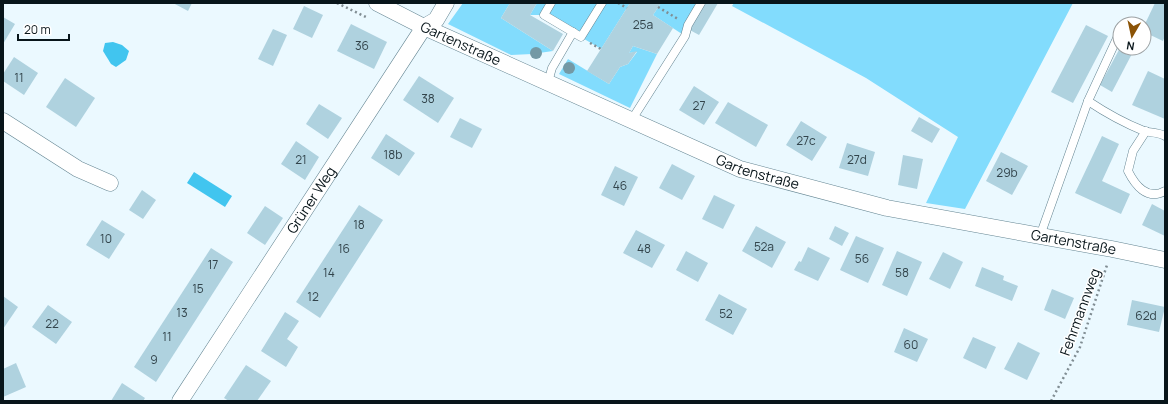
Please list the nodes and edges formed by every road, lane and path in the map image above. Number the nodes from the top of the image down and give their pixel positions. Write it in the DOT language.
graph roads {
  1 [pos="337,3"];
  2 [pos="377,3"];
  3 [pos="446,3"];
  4 [pos="551,3"];
  5 [pos="602,3"];
  6 [pos="618,3"];
  7 [pos="701,3"];
  8 [pos="658,7"];
  9 [pos="627,8"];
  10 [pos="374,21"];
  11 [pos="688,25"];
  12 [pos="424,27"];
  13 [pos="573,32"];
  14 [pos="1112,49"];
  15 [pos="548,82"];
  16 [pos="1088,101"];
  17 [pos="3,121"];
  18 [pos="631,121"];
  19 [pos="1146,132"];
  20 [pos="1165,136"];
  21 [pos="110,184"];
  22 [pos="1165,191"];
  23 [pos="1040,236"];
  24 [pos="1112,249"];
  25 [pos="1165,260"];
  26 [pos="180,401"];
  27 [pos="1051,401"];
  1 -- 10 [label="path"];
  2 -- 12 [label="street, Gartenstraße"];
  3 -- 12 [label="street, Grüner Weg"];
  4 -- 13 [label="lane"];
  5 -- 13 [label="lane"];
  6 -- 9 [label="path"];
  7 -- 11 [label="lane"];
  8 -- 11 [label="path"];
  11 -- 18 [label="lane"];
  12 -- 15 [label="street, Gartenstraße"];
  12 -- 26 [label="street, Grüner Weg"];
  13 -- 15 [label="lane"];
  14 -- 16 [label="lane"];
  15 -- 18 [label="street, Gartenstraße"];
  16 -- 19 [label="lane"];
  16 -- 23 [label="lane"];
  17 -- 21 [label="street"];
  18 -- 23 [label="street, Gartenstraße"];
  19 -- 20 [label="lane"];
  19 -- 22 [label="lane"];
  23 -- 24 [label="street, Gartenstraße"];
  24 -- 25 [label="street, Gartenstraße"];
  24 -- 27 [label="path, Fehrmannweg"];
}
